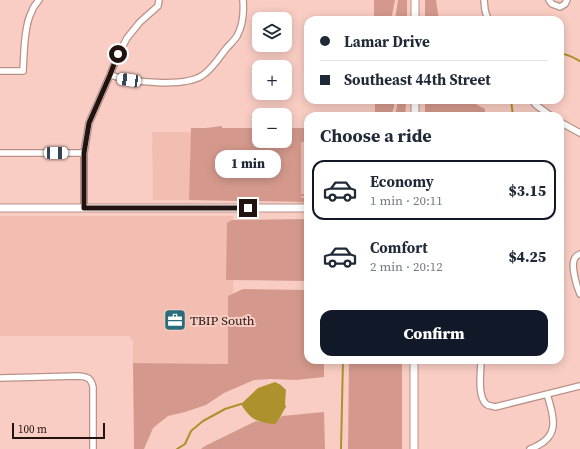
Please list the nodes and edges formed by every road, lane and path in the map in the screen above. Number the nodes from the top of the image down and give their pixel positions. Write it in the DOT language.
graph roads {
  1 [pos="38,0"];
  2 [pos="158,0"];
  3 [pos="243,0"];
  4 [pos="415,0"];
  5 [pos="484,0"];
  6 [pos="549,0"];
  7 [pos="567,0"];
  8 [pos="415,16"];
  9 [pos="487,16"];
  10 [pos="0,71"];
  11 [pos="110,75"];
  12 [pos="535,104"];
  13 [pos="546,112"];
  14 [pos="564,124"];
  15 [pos="580,133"];
  16 [pos="0,153"];
  17 [pos="84,153"];
  18 [pos="0,208"];
  19 [pos="84,208"];
  20 [pos="304,208"];
  21 [pos="580,254"];
  22 [pos="580,294"];
  23 [pos="414,364"];
  24 [pos="481,364"];
  25 [pos="0,378"];
  26 [pos="580,386"];
  27 [pos="547,394"];
  28 [pos="93,449"];
  29 [pos="414,449"];
  30 [pos="530,449"];
  1 -- 10 [label="street"];
  2 -- 11 [label="street"];
  3 -- 11 [label="street"];
  4 -- 8 [label="main road"];
  5 -- 9 [label="street"];
  6 -- 7 [label="street"];
  11 -- 17 [label="street"];
  12 -- 13 [label="street"];
  14 -- 15 [label="street"];
  16 -- 17 [label="street"];
  17 -- 19 [label="street"];
  18 -- 19 [label="main road"];
  19 -- 20 [label="main road"];
  21 -- 22 [label="street"];
  23 -- 29 [label="main road"];
  24 -- 27 [label="street"];
  25 -- 28 [label="street"];
  26 -- 27 [label="street"];
  27 -- 30 [label="street"];
}
